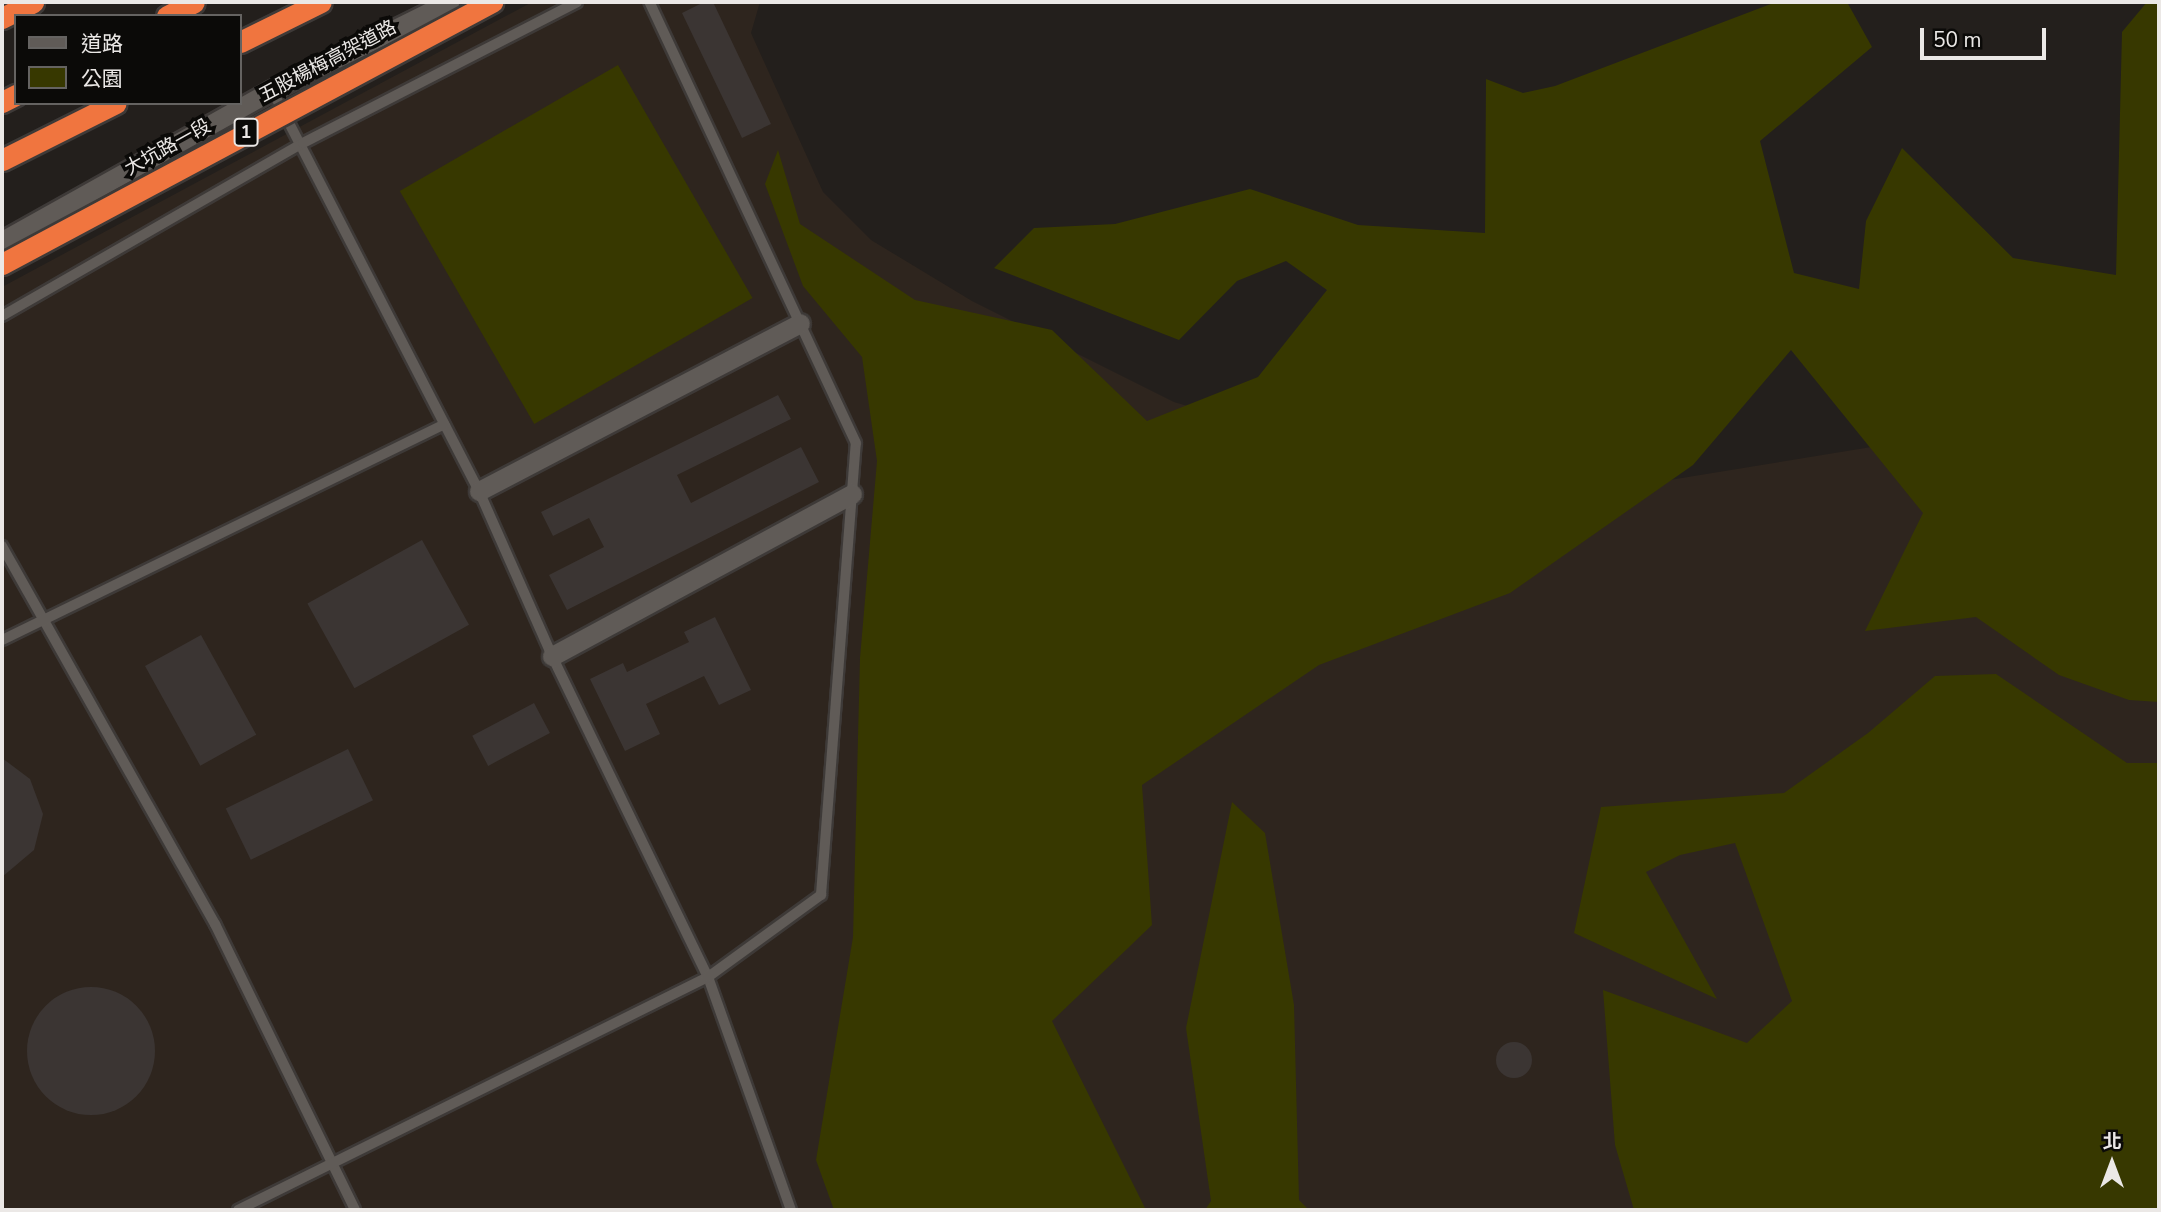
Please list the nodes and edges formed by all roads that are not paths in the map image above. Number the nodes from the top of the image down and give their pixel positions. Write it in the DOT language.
graph roads {
  1 [pos="33,2"];
  2 [pos="194,2"];
  3 [pos="321,2"];
  4 [pos="449,2"];
  5 [pos="492,2"];
  6 [pos="577,2"];
  7 [pos="649,2"];
  8 [pos="171,14"];
  9 [pos="2,18"];
  10 [pos="242,41"];
  11 [pos="272,90"];
  12 [pos="112,105"];
  13 [pos="303,143"];
  14 [pos="2,160"];
  15 [pos="2,241"];
  16 [pos="2,264"];
  17 [pos="2,316"];
  18 [pos="800,323"];
  19 [pos="444,424"];
  20 [pos="479,491"];
  21 [pos="852,494"];
  22 [pos="2,546"];
  23 [pos="44,618"];
  24 [pos="2,640"];
  25 [pos="552,656"];
  26 [pos="708,977"];
  27 [pos="332,1166"];
  28 [pos="238,1210"];
  29 [pos="355,1210"];
  30 [pos="791,1210"];
  1 -- 9 [label="highway"];
  2 -- 8 [label="highway"];
  3 -- 10 [label="highway"];
  4 -- 11 [label="street, 大坑路一段"];
  5 -- 16 [label="highway, 五股楊梅高架道路 / 1, bridge"];
  6 -- 13 [label="lane"];
  7 -- 18 [label="lane"];
  11 -- 13 [label="lane"];
  11 -- 15 [label="street, 大坑路一段"];
  12 -- 14 [label="highway"];
  13 -- 17 [label="lane"];
  13 -- 19 [label="lane"];
  18 -- 20 [label="street"];
  18 -- 21 [label="lane"];
  19 -- 20 [label="lane"];
  19 -- 23 [label="lane"];
  20 -- 25 [label="lane"];
  21 -- 25 [label="street"];
  21 -- 26 [label="lane"];
  22 -- 23 [label="lane"];
  23 -- 24 [label="lane"];
  23 -- 27 [label="lane"];
  25 -- 26 [label="lane"];
  26 -- 27 [label="lane"];
  26 -- 30 [label="lane"];
  27 -- 28 [label="lane"];
  27 -- 29 [label="lane"];
}
